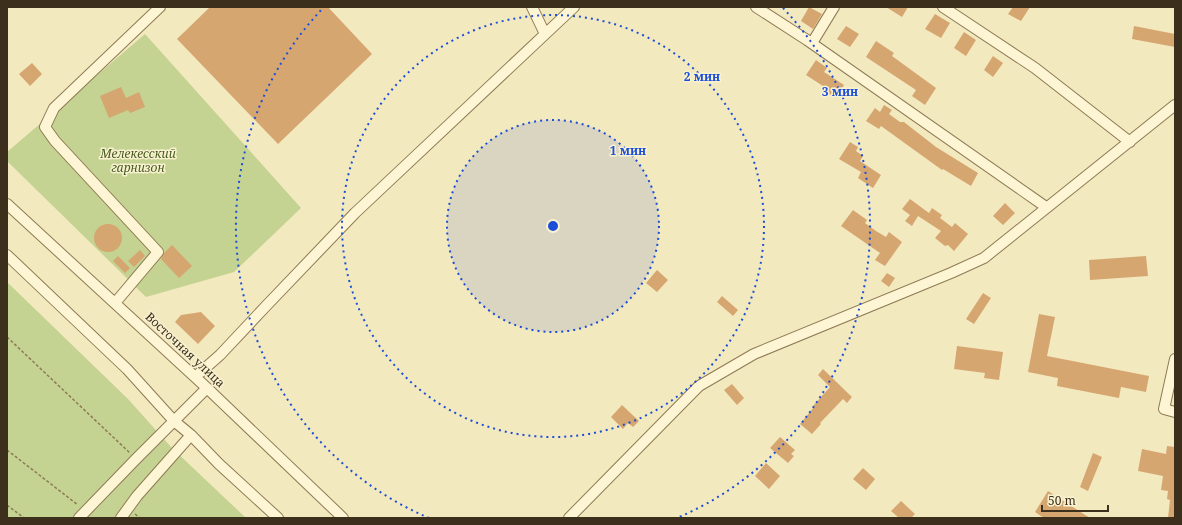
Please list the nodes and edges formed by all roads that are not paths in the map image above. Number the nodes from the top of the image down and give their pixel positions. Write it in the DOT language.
graph roads {
  1 [pos="160,7"];
  2 [pos="532,7"];
  3 [pos="574,7"];
  4 [pos="756,7"];
  5 [pos="834,7"];
  6 [pos="943,7"];
  7 [pos="545,34"];
  8 [pos="812,43"];
  9 [pos="1175,105"];
  10 [pos="1130,142"];
  11 [pos="7,204"];
  12 [pos="1046,207"];
  13 [pos="7,255"];
  14 [pos="115,303"];
  15 [pos="1175,359"];
  16 [pos="195,377"];
  17 [pos="207,388"];
  18 [pos="1175,412"];
  19 [pos="174,420"];
  20 [pos="191,435"];
  21 [pos="82,515"];
  22 [pos="121,518"];
  23 [pos="278,518"];
  24 [pos="343,518"];
  25 [pos="569,518"];
  1 -- 14 [label="street"];
  2 -- 7 [label="street"];
  3 -- 7 [label="street"];
  4 -- 8 [label="street"];
  5 -- 8 [label="street"];
  6 -- 10 [label="street"];
  7 -- 16 [label="street"];
  8 -- 12 [label="street"];
  9 -- 10 [label="street"];
  10 -- 12 [label="street"];
  11 -- 14 [label="street, Восточная улица"];
  12 -- 25 [label="street"];
  13 -- 19 [label="street"];
  14 -- 16 [label="street, Восточная улица"];
  15 -- 18 [label="street"];
  16 -- 17 [label="street, Восточная улица"];
  17 -- 19 [label="street"];
  17 -- 24 [label="street, Восточная улица"];
  19 -- 20 [label="street"];
  19 -- 21 [label="street"];
  20 -- 22 [label="street"];
  20 -- 23 [label="street"];
}
